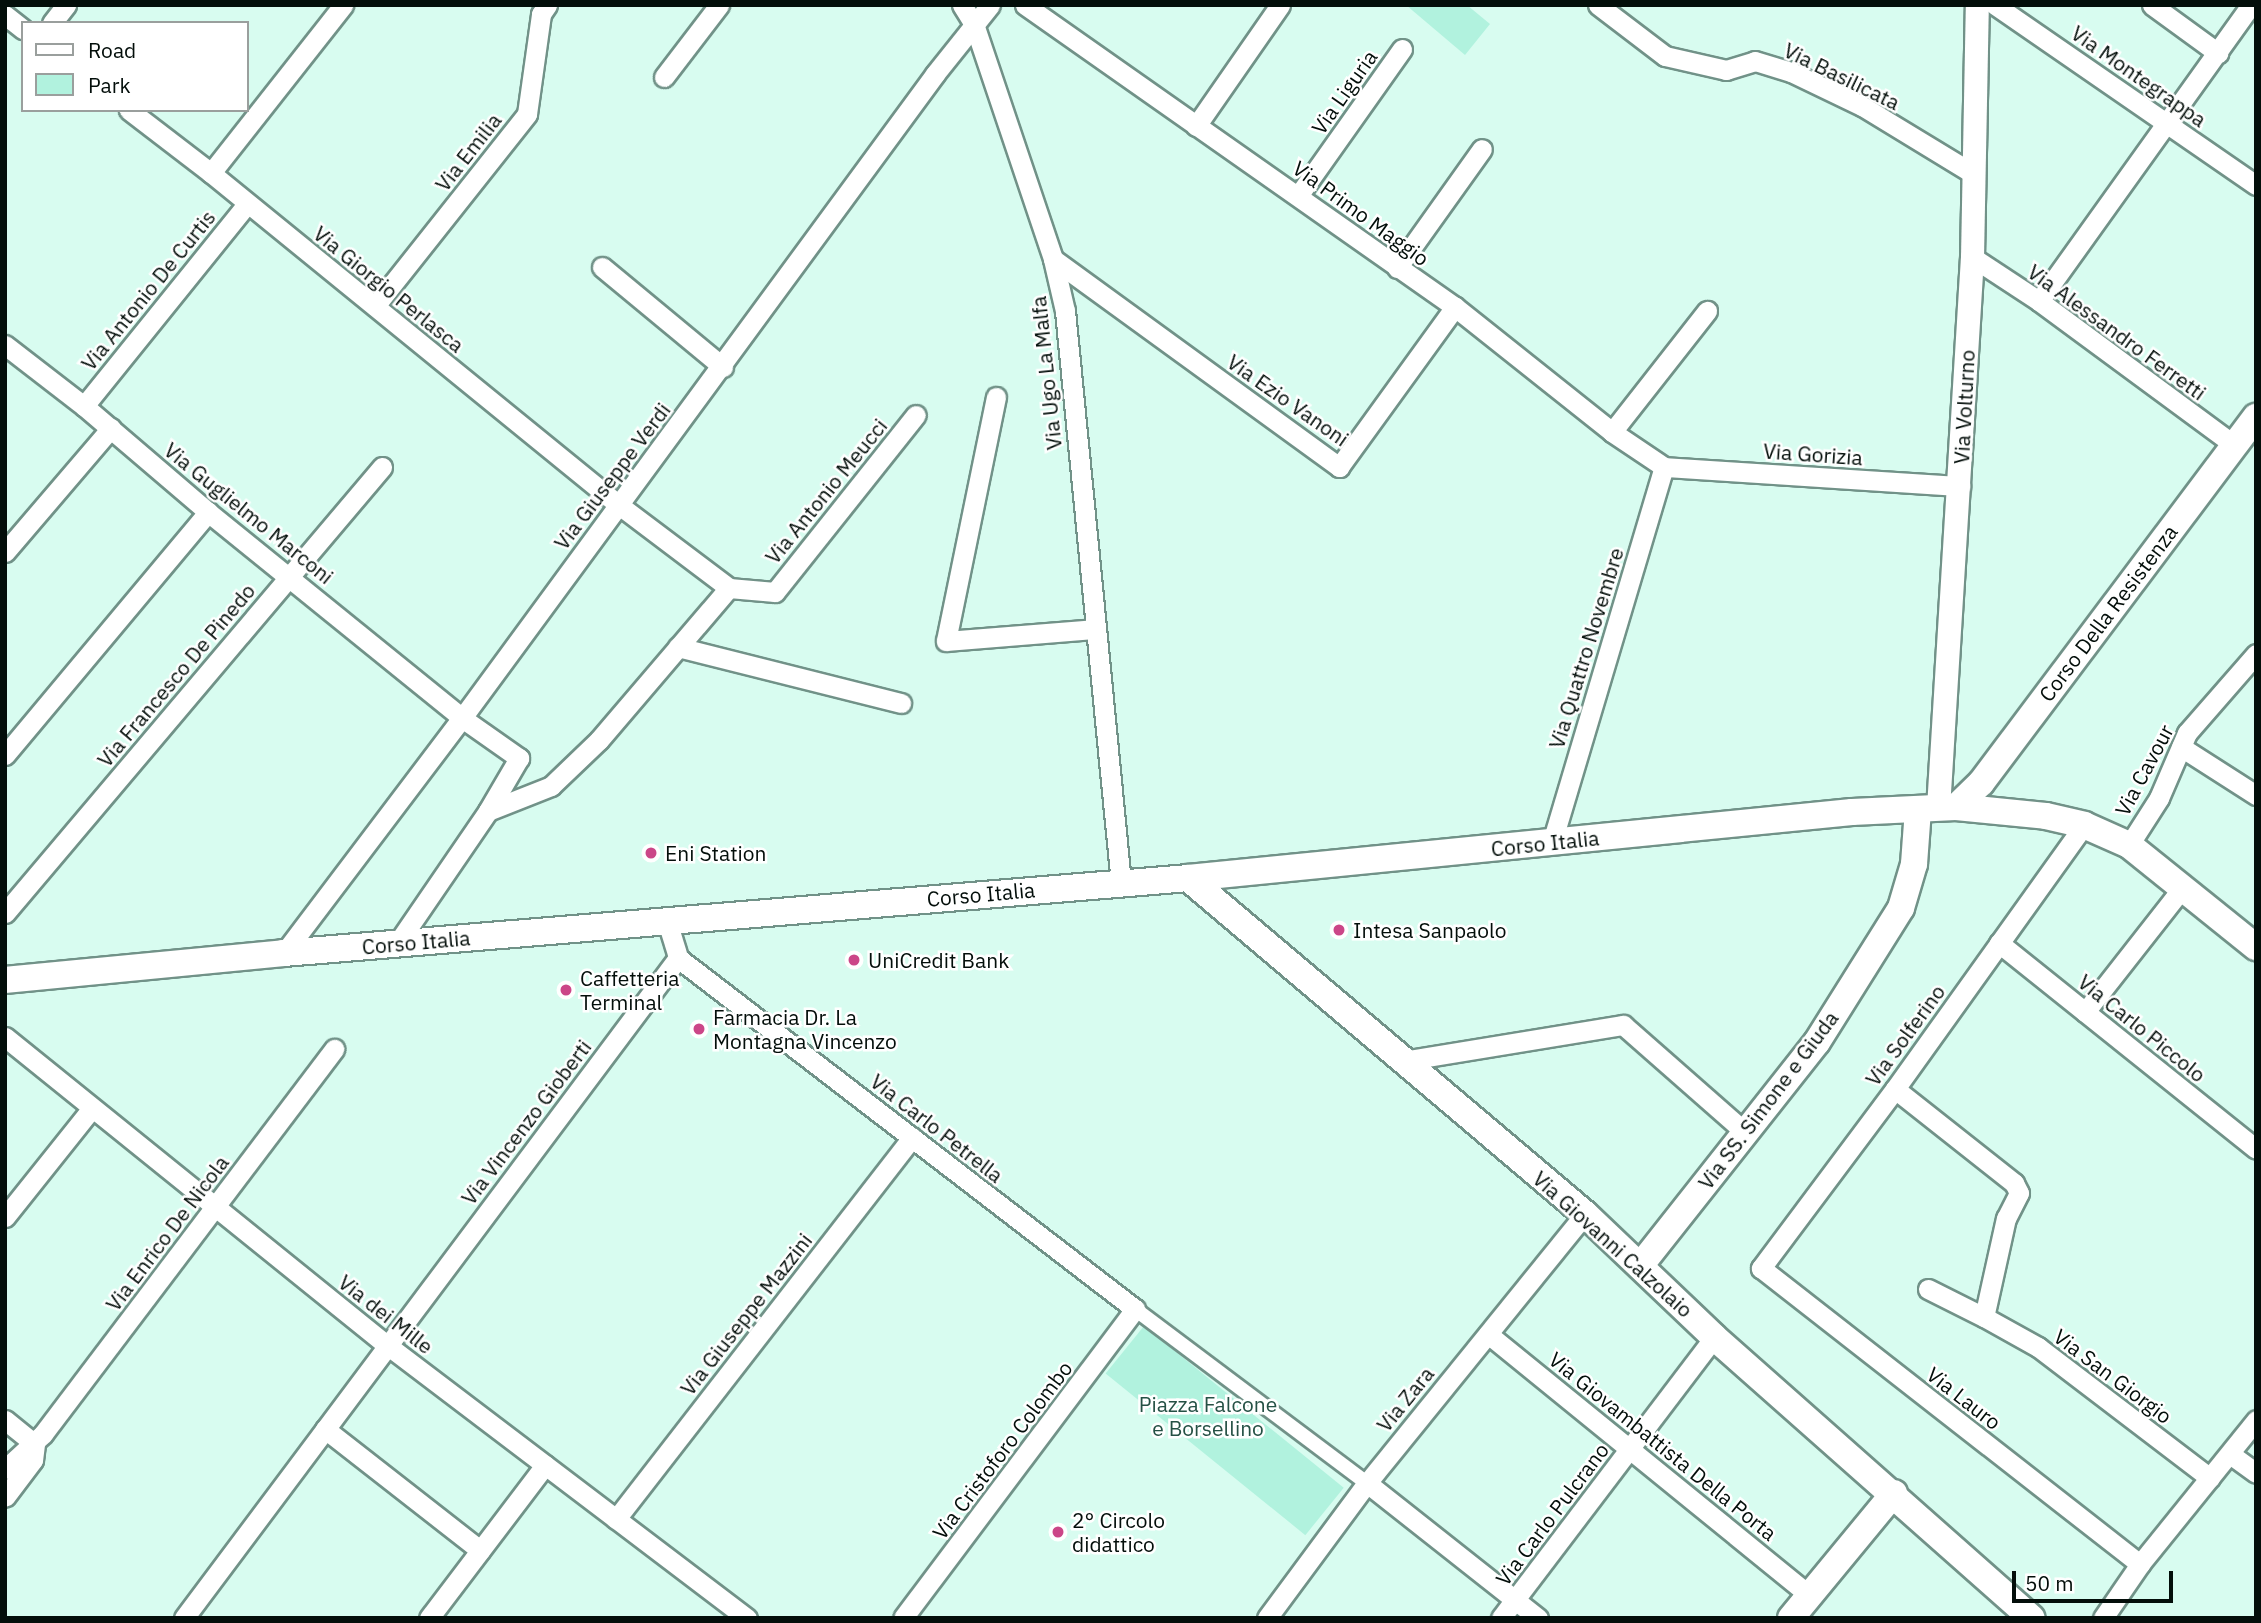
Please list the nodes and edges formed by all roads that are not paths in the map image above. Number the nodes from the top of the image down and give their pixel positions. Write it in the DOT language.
graph roads {
  1 [pos="66,5"];
  2 [pos="344,5"];
  3 [pos="547,5"];
  4 [pos="719,5"];
  5 [pos="962,5"];
  6 [pos="990,5"];
  7 [pos="1026,5"];
  8 [pos="1280,5"];
  9 [pos="1977,5"];
  10 [pos="1995,5"];
  11 [pos="2152,5"];
  12 [pos="2250,5"];
  13 [pos="1608,8"];
  14 [pos="5,15"];
  15 [pos="54,21"];
  16 [pos="974,24"];
  17 [pos="21,27"];
  18 [pos="1402,49"];
  19 [pos="2218,53"];
  20 [pos="664,77"];
  21 [pos="132,112"];
  22 [pos="2168,125"];
  23 [pos="1196,126"];
  24 [pos="1482,149"];
  25 [pos="211,173"];
  26 [pos="1974,174"];
  27 [pos="2256,185"];
  28 [pos="1298,196"];
  29 [pos="247,204"];
  30 [pos="1972,257"];
  31 [pos="1053,259"];
  32 [pos="602,267"];
  33 [pos="1397,268"];
  34 [pos="2039,302"];
  35 [pos="375,306"];
  36 [pos="1455,307"];
  37 [pos="1707,311"];
  38 [pos="5,345"];
  39 [pos="723,367"];
  40 [pos="996,397"];
  41 [pos="84,405"];
  42 [pos="916,415"];
  43 [pos="2256,417"];
  44 [pos="111,428"];
  45 [pos="1612,432"];
  46 [pos="2234,444"];
  47 [pos="382,467"];
  48 [pos="1664,467"];
  49 [pos="1960,486"];
  50 [pos="619,505"];
  51 [pos="208,512"];
  52 [pos="5,552"];
  53 [pos="289,576"];
  54 [pos="729,588"];
  55 [pos="1094,629"];
  56 [pos="678,647"];
  57 [pos="2256,654"];
  58 [pos="901,703"];
  59 [pos="462,718"];
  60 [pos="2181,747"];
  61 [pos="5,755"];
  62 [pos="2256,795"];
  63 [pos="1938,808"];
  64 [pos="488,811"];
  65 [pos="2084,825"];
  66 [pos="1552,842"];
  67 [pos="2129,845"];
  68 [pos="1188,878"];
  69 [pos="1121,883"];
  70 [pos="2183,887"];
  71 [pos="5,913"];
  72 [pos="667,921"];
  73 [pos="1998,943"];
  74 [pos="397,944"];
  75 [pos="2256,947"];
  76 [pos="284,953"];
  77 [pos="678,958"];
  78 [pos="5,980"];
  79 [pos="2085,1012"];
  80 [pos="5,1037"];
  81 [pos="334,1049"];
  82 [pos="1402,1061"];
  83 [pos="1895,1089"];
  84 [pos="92,1108"];
  85 [pos="1745,1132"];
  86 [pos="912,1137"];
  87 [pos="2256,1149"];
  88 [pos="214,1208"];
  89 [pos="1585,1214"];
  90 [pos="5,1217"];
  91 [pos="1640,1266"];
  92 [pos="1761,1268"];
  93 [pos="1927,1289"];
  94 [pos="1135,1309"];
  95 [pos="1984,1317"];
  96 [pos="1488,1334"];
  97 [pos="1714,1337"];
  98 [pos="387,1345"];
  99 [pos="5,1420"];
  100 [pos="2256,1420"];
  101 [pos="324,1429"];
  102 [pos="35,1444"];
  103 [pos="1630,1449"];
  104 [pos="2230,1454"];
  105 [pos="545,1465"];
  106 [pos="5,1469"];
  107 [pos="2256,1473"];
  108 [pos="2210,1478"];
  109 [pos="1367,1483"];
  110 [pos="1894,1493"];
  111 [pos="5,1497"];
  112 [pos="616,1519"];
  113 [pos="480,1550"];
  114 [pos="2140,1564"];
  115 [pos="1808,1594"];
  116 [pos="1515,1600"];
  117 [pos="184,1618"];
  118 [pos="429,1618"];
  119 [pos="747,1618"];
  120 [pos="903,1618"];
  121 [pos="1267,1618"];
  122 [pos="1501,1618"];
  123 [pos="1538,1618"];
  124 [pos="1791,1618"];
  125 [pos="2032,1618"];
  126 [pos="2102,1618"];
  1 -- 15 [label="street"];
  2 -- 25 [label="street"];
  3 -- 35 [label="street, Via Emilia"];
  4 -- 20 [label="street"];
  5 -- 16 [label="street, Via Ugo La Malfa"];
  6 -- 16 [label="street"];
  7 -- 23 [label="street, Via Primo Maggio"];
  8 -- 23 [label="street"];
  9 -- 26 [label="street, Via Volturno"];
  10 -- 22 [label="street, Via Montegrappa"];
  11 -- 19 [label="street"];
  12 -- 19 [label="street"];
  13 -- 26 [label="street, Via Basilicata"];
  14 -- 17 [label="street"];
  16 -- 31 [label="street, Via Ugo La Malfa"];
  16 -- 39 [label="street, Via Giuseppe Verdi"];
  18 -- 28 [label="street, Via Liguria"];
  19 -- 22 [label="street"];
  21 -- 25 [label="street, Via Giorgio Perlasca"];
  22 -- 27 [label="street, Via Montegrappa"];
  22 -- 34 [label="street"];
  23 -- 28 [label="street, Via Primo Maggio"];
  24 -- 33 [label="street"];
  25 -- 29 [label="street, Via Giorgio Perlasca"];
  26 -- 30 [label="street, Via Volturno"];
  28 -- 33 [label="street, Via Primo Maggio"];
  29 -- 35 [label="street, Via Giorgio Perlasca"];
  29 -- 41 [label="street, Via Antonio De Curtis"];
  30 -- 34 [label="street, Via Alessandro Ferretti"];
  30 -- 49 [label="street, Via Volturno"];
  31 -- 36 [label="street, Via Ezio Vanoni"];
  31 -- 55 [label="street, Via Ugo La Malfa"];
  32 -- 39 [label="street"];
  33 -- 36 [label="street, Via Primo Maggio"];
  34 -- 46 [label="street, Via Alessandro Ferretti"];
  35 -- 50 [label="street, Via Giorgio Perlasca"];
  36 -- 45 [label="street, Via Primo Maggio"];
  37 -- 45 [label="street"];
  38 -- 41 [label="street, Via Guglielmo Marconi"];
  39 -- 50 [label="street, Via Giuseppe Verdi"];
  40 -- 55 [label="street"];
  41 -- 44 [label="street, Via Guglielmo Marconi"];
  42 -- 54 [label="street, Via Antonio Meucci"];
  43 -- 46 [label="main road, Corso Della Resistenza"];
  44 -- 51 [label="street, Via Guglielmo Marconi"];
  44 -- 52 [label="street"];
  45 -- 48 [label="street, Via Primo Maggio"];
  46 -- 63 [label="main road, Corso Della Resistenza"];
  47 -- 53 [label="street, Via Francesco De Pinedo"];
  48 -- 49 [label="street, Via Gorizia"];
  48 -- 66 [label="street, Via Quattro Novembre"];
  49 -- 63 [label="street, Via Volturno"];
  50 -- 54 [label="street"];
  50 -- 59 [label="street, Via Giuseppe Verdi"];
  51 -- 53 [label="street, Via Guglielmo Marconi"];
  51 -- 61 [label="street"];
  53 -- 59 [label="street, Via Guglielmo Marconi"];
  53 -- 71 [label="street, Via Francesco De Pinedo"];
  54 -- 56 [label="street"];
  55 -- 69 [label="street, Via Ugo La Malfa"];
  56 -- 58 [label="street"];
  56 -- 64 [label="street"];
  57 -- 60 [label="street, Via Cavour"];
  59 -- 64 [label="street"];
  59 -- 76 [label="street, Via Giuseppe Verdi"];
  60 -- 62 [label="street"];
  60 -- 67 [label="street, Via Cavour"];
  63 -- 65 [label="main road, Corso Italia"];
  63 -- 66 [label="main road, Corso Italia"];
  63 -- 85 [label="main road, Via SS. Simone e Giuda"];
  64 -- 74 [label="street"];
  65 -- 67 [label="main road, Corso Italia"];
  65 -- 73 [label="street, Via Solferino"];
  66 -- 68 [label="main road, Corso Italia"];
  67 -- 70 [label="main road, Corso Italia"];
  68 -- 69 [label="main road, Corso Italia"];
  68 -- 82 [label="main road, Via Giovanni Calzolaio"];
  69 -- 72 [label="main road, Corso Italia"];
  70 -- 75 [label="main road, Corso Italia"];
  70 -- 79 [label="street"];
  72 -- 74 [label="main road, Corso Italia"];
  72 -- 77 [label="street"];
  73 -- 79 [label="street, Via Carlo Piccolo"];
  73 -- 83 [label="street, Via Solferino"];
  74 -- 76 [label="main road, Corso Italia"];
  76 -- 78 [label="main road, Corso Italia"];
  77 -- 86 [label="street, Via Carlo Petrella"];
  77 -- 98 [label="street, Via Vincenzo Gioberti"];
  79 -- 87 [label="street, Via Carlo Piccolo"];
  80 -- 84 [label="street, Via dei Mille"];
  81 -- 88 [label="street, Via Enrico De Nicola"];
  82 -- 85 [label="street"];
  82 -- 89 [label="main road, Via Giovanni Calzolaio"];
  83 -- 92 [label="street, Via Solferino"];
  83 -- 95 [label="street"];
  84 -- 88 [label="street, Via dei Mille"];
  84 -- 90 [label="street"];
  85 -- 91 [label="main road, Via SS. Simone e Giuda"];
  86 -- 94 [label="street, Via Carlo Petrella"];
  86 -- 112 [label="street, Via Giuseppe Mazzini"];
  88 -- 98 [label="street, Via dei Mille"];
  88 -- 102 [label="street, Via Enrico De Nicola"];
  89 -- 91 [label="main road, Via Giovanni Calzolaio"];
  89 -- 96 [label="street, Via Zara"];
  91 -- 97 [label="main road, Via Giovanni Calzolaio"];
  92 -- 114 [label="street, Via Lauro"];
  93 -- 95 [label="street, Via San Giorgio"];
  94 -- 109 [label="street"];
  94 -- 120 [label="street, Via Cristoforo Colombo"];
  95 -- 108 [label="street, Via San Giorgio"];
  96 -- 103 [label="street, Via Giovambattista Della Porta"];
  96 -- 109 [label="street, Via Zara"];
  97 -- 103 [label="street, Via Carlo Pulcrano"];
  97 -- 110 [label="main road, Via Giovanni Calzolaio"];
  98 -- 101 [label="street, Via Vincenzo Gioberti"];
  98 -- 105 [label="street, Via dei Mille"];
  99 -- 102 [label="street"];
  100 -- 104 [label="street"];
  101 -- 113 [label="street"];
  101 -- 117 [label="street, Via Vincenzo Gioberti"];
  102 -- 106 [label="street, Via Enrico De Nicola"];
  102 -- 111 [label="street, Via Enrico De Nicola"];
  103 -- 115 [label="street, Via Giovambattista Della Porta"];
  103 -- 116 [label="street, Via Carlo Pulcrano"];
  104 -- 107 [label="street"];
  104 -- 108 [label="street"];
  105 -- 112 [label="street, Via dei Mille"];
  105 -- 113 [label="street"];
  108 -- 114 [label="street"];
  109 -- 116 [label="street"];
  109 -- 121 [label="street, Via Zara"];
  110 -- 115 [label="main road"];
  110 -- 125 [label="main road, Via Giovanni Calzolaio"];
  112 -- 119 [label="street, Via dei Mille"];
  113 -- 118 [label="street"];
  114 -- 126 [label="street"];
  115 -- 124 [label="main road"];
  116 -- 122 [label="street, Via Carlo Pulcrano"];
  116 -- 123 [label="street"];
}
